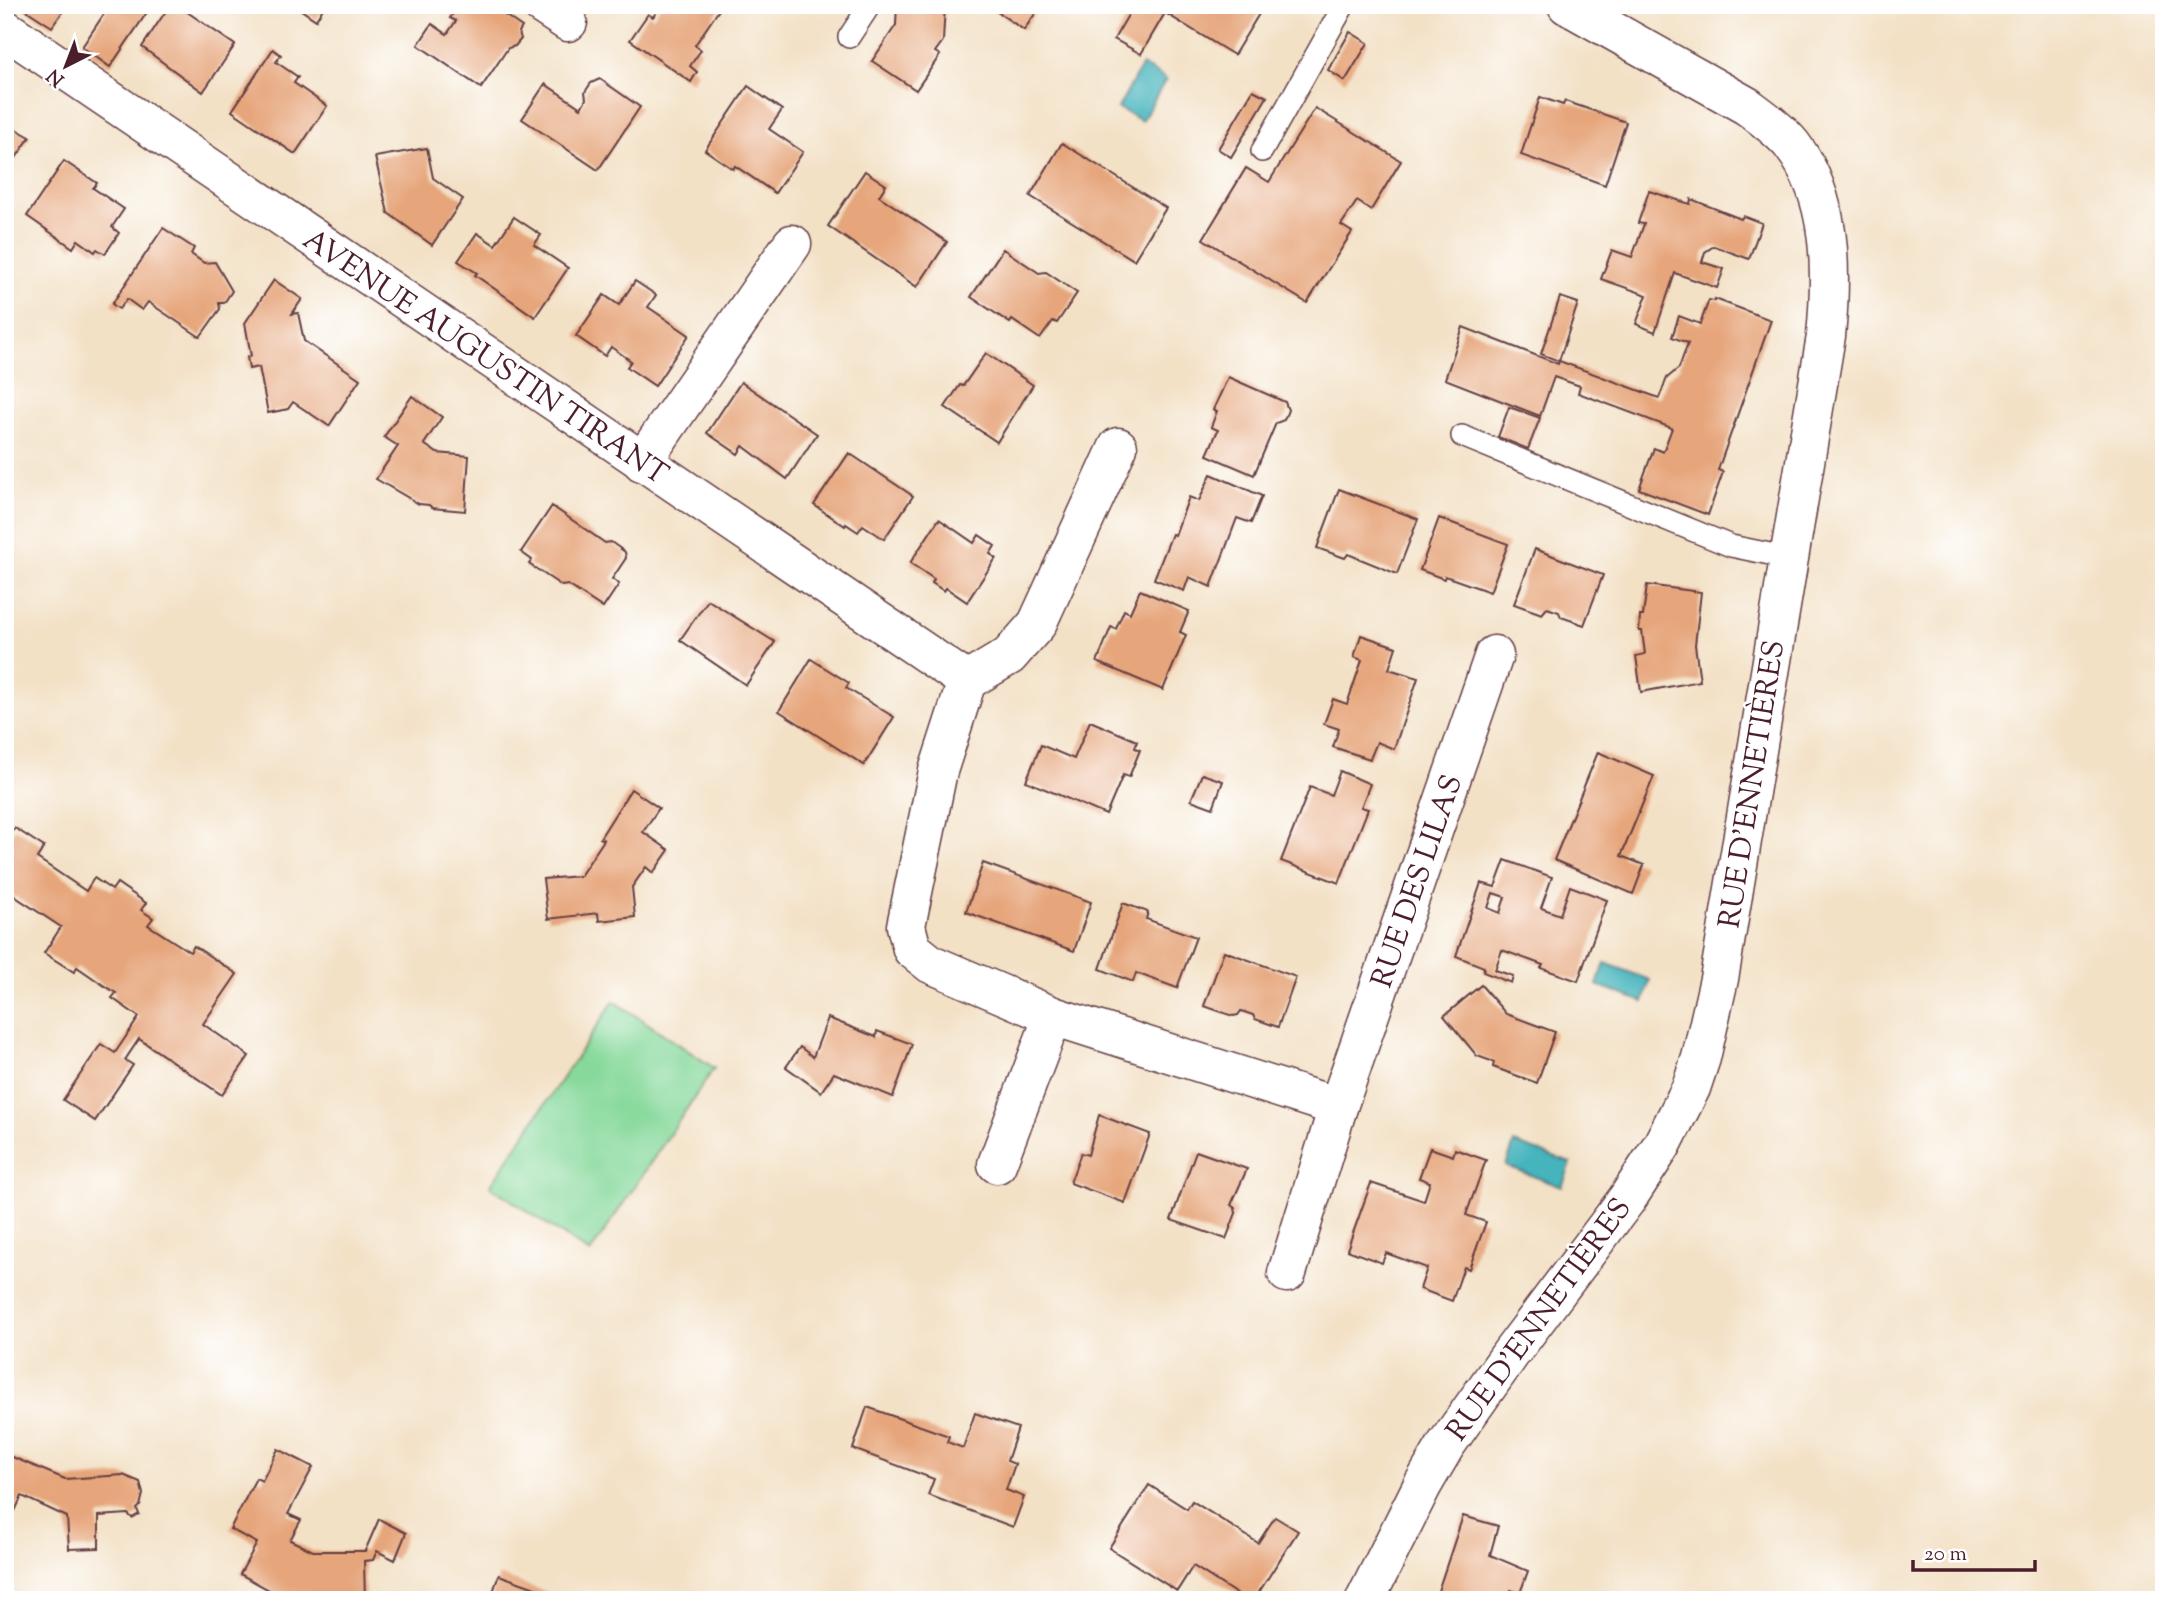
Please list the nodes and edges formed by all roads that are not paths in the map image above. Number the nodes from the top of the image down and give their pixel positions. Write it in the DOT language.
graph roads {
  1 [pos="870,5"];
  2 [pos="1344,5"];
  3 [pos="1567,5"];
  4 [pos="5,29"];
  5 [pos="849,37"];
  6 [pos="1262,151"];
  7 [pos="792,244"];
  8 [pos="1462,436"];
  9 [pos="1118,447"];
  10 [pos="642,462"];
  11 [pos="1789,558"];
  12 [pos="1494,655"];
  13 [pos="967,681"];
  14 [pos="1053,1016"];
  15 [pos="1338,1107"];
  16 [pos="997,1164"];
  17 [pos="1287,1273"];
  18 [pos="1365,1600"];
  1 -- 5 [label="lane"];
  2 -- 6 [label="lane"];
  3 -- 11 [label="street, RUE D'ENNETIÈRES"];
  4 -- 10 [label="street, AVENUE AUGUSTIN TIRANT"];
  7 -- 10 [label="street"];
  8 -- 11 [label="lane"];
  9 -- 13 [label="street"];
  10 -- 13 [label="street, AVENUE AUGUSTIN TIRANT"];
  11 -- 18 [label="street, RUE D'ENNETIÈRES"];
  12 -- 15 [label="street, RUE DES LILAS"];
  13 -- 14 [label="street"];
  14 -- 15 [label="street"];
  14 -- 16 [label="street"];
  15 -- 17 [label="street, RUE DES LILAS"];
}
